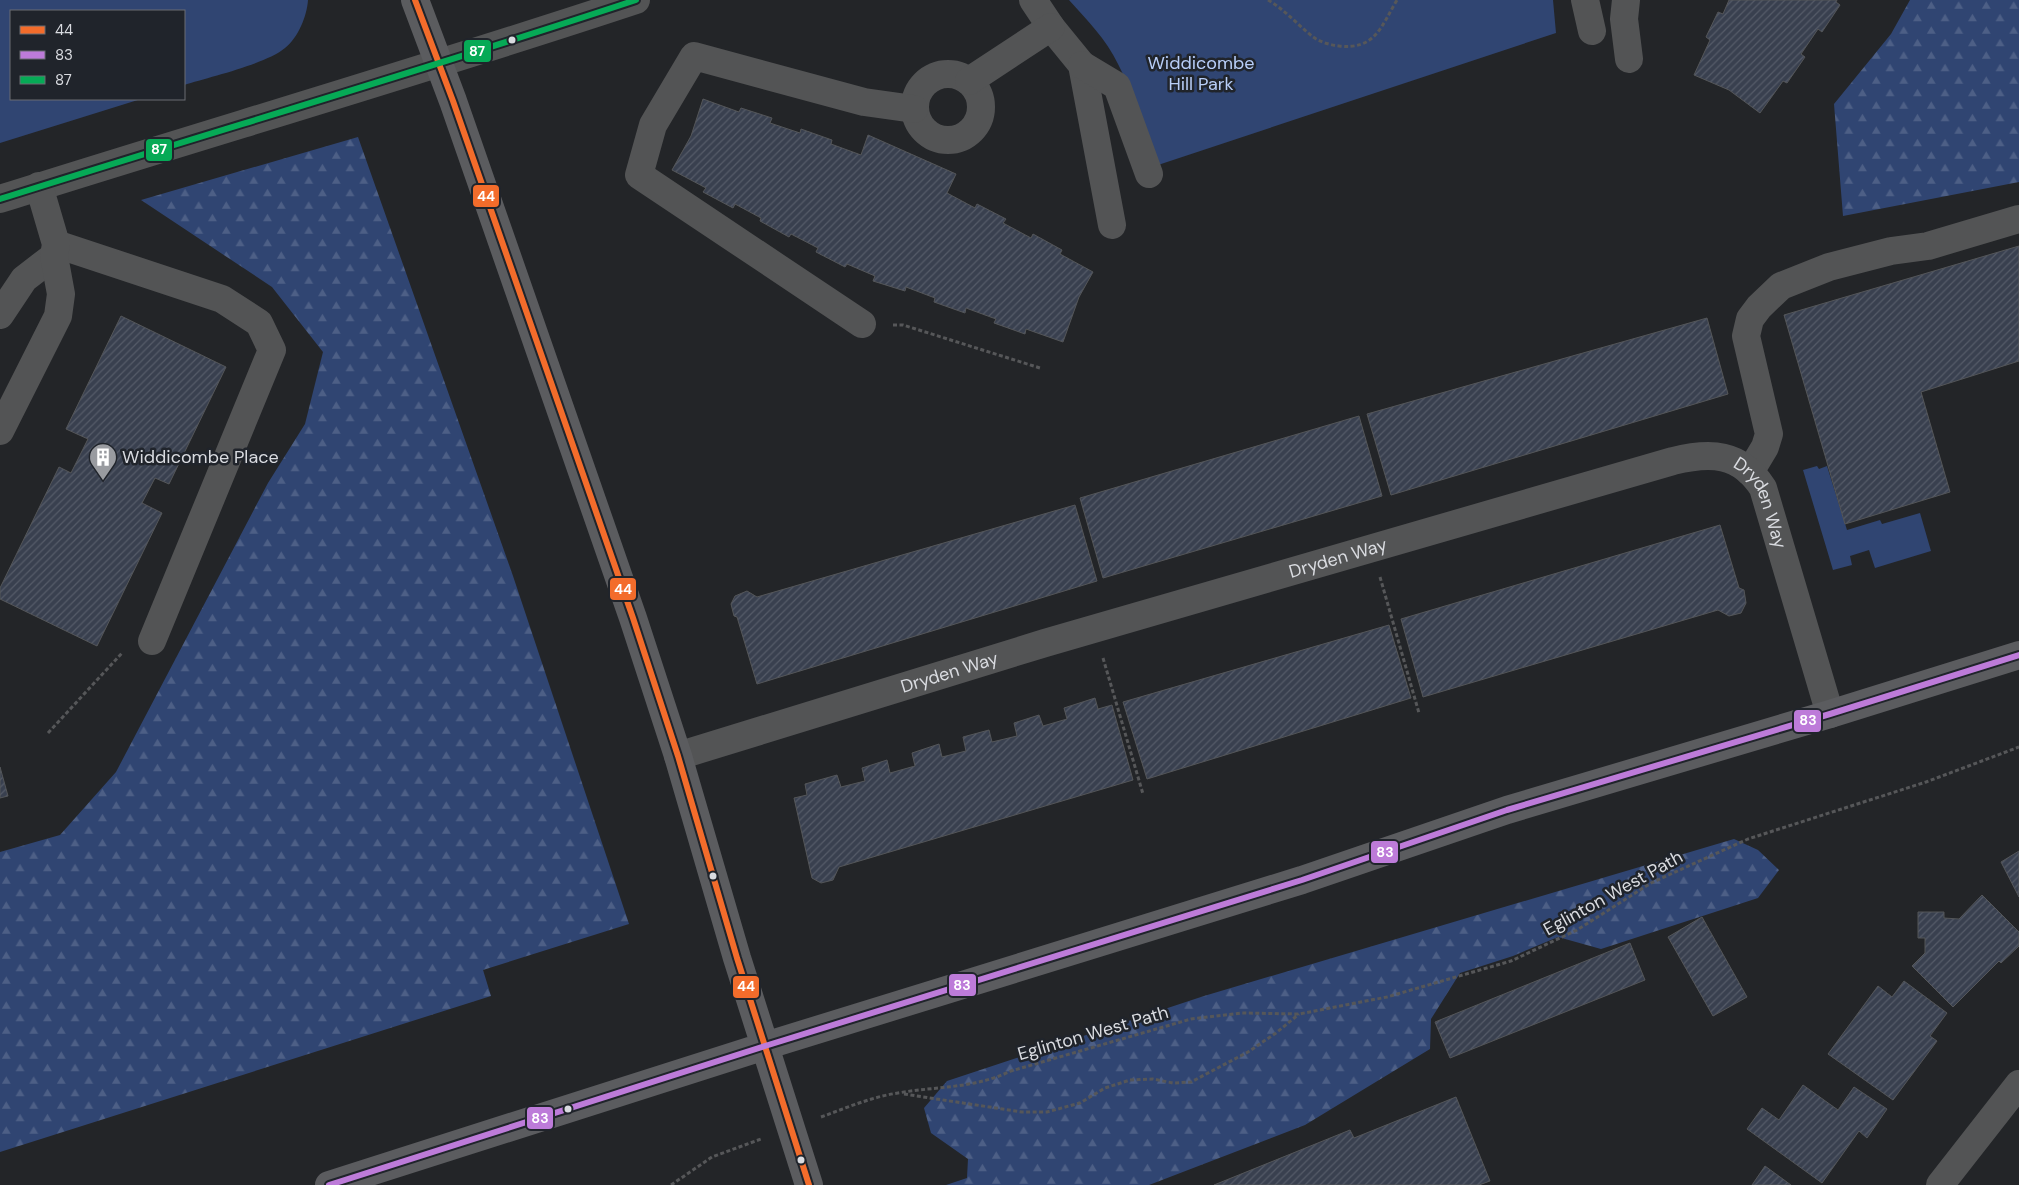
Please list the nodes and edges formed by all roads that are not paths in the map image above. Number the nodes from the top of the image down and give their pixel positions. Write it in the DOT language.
graph roads {
  1 [pos="415,0"];
  2 [pos="636,0"];
  3 [pos="1033,0"];
  4 [pos="1585,0"];
  5 [pos="1626,0"];
  6 [pos="1050,27"];
  7 [pos="1592,30"];
  8 [pos="1629,59"];
  9 [pos="438,63"];
  10 [pos="1082,65"];
  11 [pos="969,81"];
  12 [pos="914,109"];
  13 [pos="1149,174"];
  14 [pos="39,186"];
  15 [pos="0,198"];
  16 [pos="2019,219"];
  17 [pos="1112,225"];
  18 [pos="55,250"];
  19 [pos="0,315"];
  20 [pos="862,324"];
  21 [pos="0,431"];
  22 [pos="1750,472"];
  23 [pos="152,641"];
  24 [pos="2019,655"];
  25 [pos="1830,714"];
  26 [pos="678,756"];
  27 [pos="765,1046"];
  28 [pos="2019,1084"];
  29 [pos="329,1185"];
  30 [pos="809,1185"];
  31 [pos="1940,1185"];
  1 -- 9 [label="main road"];
  2 -- 9 [label="street"];
  3 -- 6 [label="street"];
  4 -- 7 [label="street"];
  5 -- 8 [label="street"];
  6 -- 10 [label="street"];
  6 -- 11 [label="street"];
  9 -- 14 [label="street"];
  9 -- 26 [label="main road"];
  10 -- 13 [label="street"];
  10 -- 17 [label="street"];
  11 -- 12 [label="street"];
  11 -- 12 [label="street"];
  12 -- 20 [label="street"];
  14 -- 15 [label="street"];
  14 -- 18 [label="street"];
  16 -- 22 [label="street"];
  18 -- 19 [label="street"];
  18 -- 21 [label="street"];
  18 -- 23 [label="street"];
  22 -- 25 [label="street, Dryden Way"];
  22 -- 26 [label="street, Dryden Way"];
  24 -- 25 [label="main road"];
  25 -- 27 [label="main road"];
  26 -- 27 [label="main road"];
  27 -- 29 [label="main road"];
  27 -- 30 [label="main road"];
  28 -- 31 [label="street"];
}
